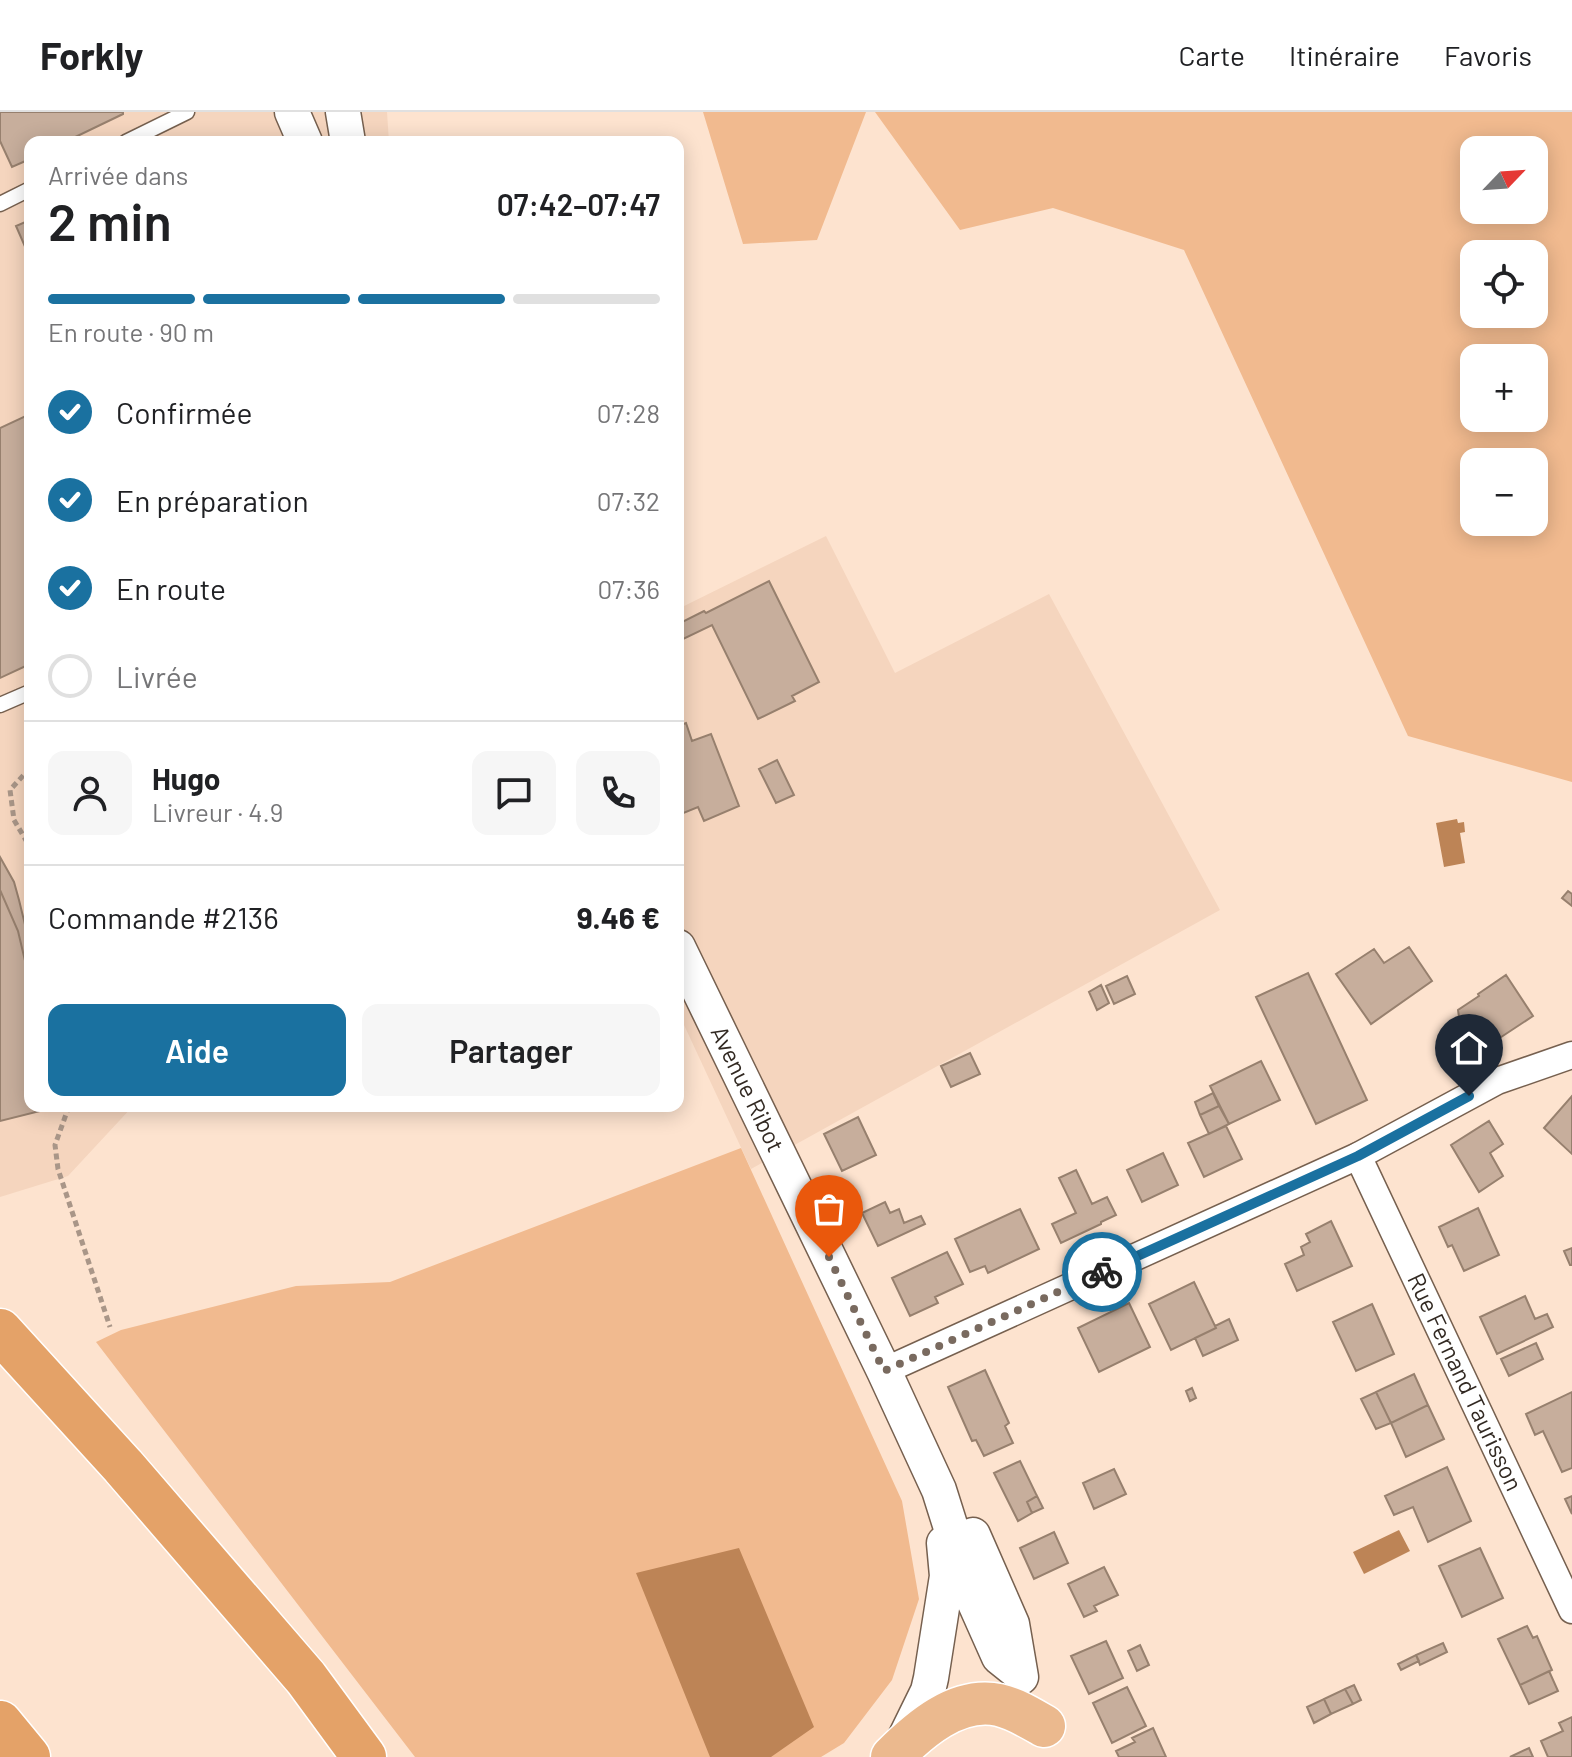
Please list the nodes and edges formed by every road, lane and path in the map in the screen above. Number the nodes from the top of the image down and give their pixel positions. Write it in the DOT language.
graph roads {
  1 [pos="187,112"];
  2 [pos="292,112"];
  3 [pos="343,112"];
  4 [pos="138,136"];
  5 [pos="302,136"];
  6 [pos="347,136"];
  7 [pos="24,192"];
  8 [pos="0,204"];
  9 [pos="24,695"];
  10 [pos="0,705"];
  11 [pos="24,775"];
  12 [pos="24,837"];
  13 [pos="684,959"];
  14 [pos="1572,1055"];
  15 [pos="67,1112"];
  16 [pos="1358,1156"];
  17 [pos="110,1327"];
  18 [pos="0,1331"];
  19 [pos="884,1371"];
  20 [pos="939,1490"];
  21 [pos="1572,1610"];
  22 [pos="0,1723"];
  23 [pos="1046,1747"];
  24 [pos="896,1753"];
  25 [pos="28,1757"];
  26 [pos="364,1757"];
  1 -- 4 [label="lane"];
  2 -- 5 [label="street"];
  3 -- 6 [label="street"];
  7 -- 8 [label="lane"];
  9 -- 10 [label="lane"];
  11 -- 12 [label="path"];
  13 -- 19 [label="street, Avenue Ribot"];
  14 -- 16 [label="street"];
  15 -- 17 [label="path"];
  16 -- 19 [label="street"];
  16 -- 21 [label="street, Rue Fernand Taurisson"];
  18 -- 26 [label="highway"];
  19 -- 20 [label="street, Avenue Ribot"];
  20 -- 23 [label="street, Avenue Ribot"];
  20 -- 24 [label="street, Avenue Ribot"];
  22 -- 25 [label="highway"];
  23 -- 24 [label="main road"];
}
